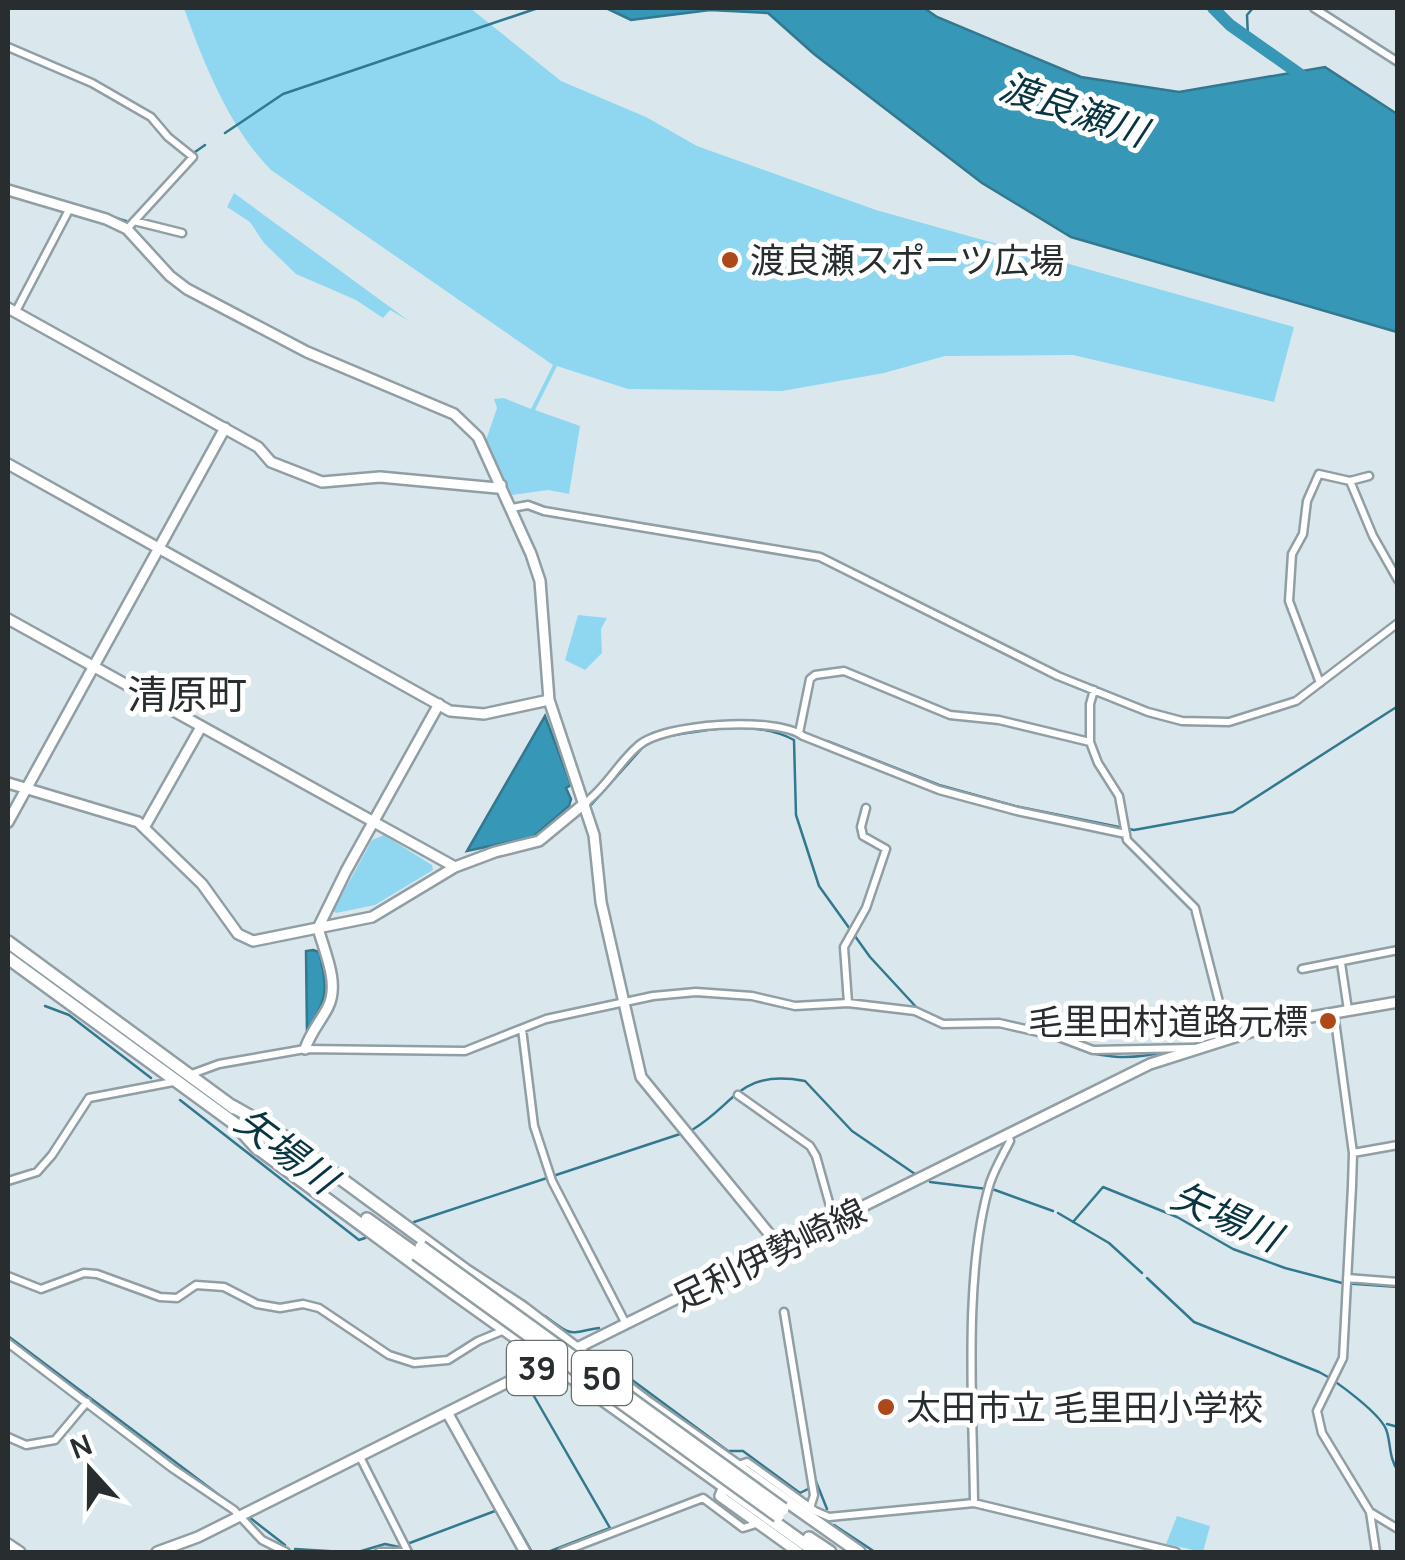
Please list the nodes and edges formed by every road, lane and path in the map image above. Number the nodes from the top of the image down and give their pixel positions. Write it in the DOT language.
graph roads {
  1 [pos="1314,8"];
  2 [pos="8,47"];
  3 [pos="1398,62"];
  4 [pos="8,190"];
  5 [pos="70,208"];
  6 [pos="130,225"];
  7 [pos="182,234"];
  8 [pos="11,310"];
  9 [pos="225,428"];
  10 [pos="8,464"];
  11 [pos="1369,476"];
  12 [pos="1350,480"];
  13 [pos="501,486"];
  14 [pos="512,508"];
  15 [pos="160,549"];
  16 [pos="1398,580"];
  17 [pos="8,620"];
  18 [pos="1398,622"];
  19 [pos="93,666"];
  20 [pos="1320,683"];
  21 [pos="1094,690"];
  22 [pos="549,700"];
  23 [pos="439,704"];
  24 [pos="201,727"];
  25 [pos="799,733"];
  26 [pos="1090,742"];
  27 [pos="8,782"];
  28 [pos="25,790"];
  29 [pos="585,803"];
  30 [pos="866,808"];
  31 [pos="8,822"];
  32 [pos="374,822"];
  33 [pos="145,826"];
  34 [pos="1126,834"];
  35 [pos="455,868"];
  36 [pos="318,928"];
  37 [pos="8,942"];
  38 [pos="1398,950"];
  39 [pos="8,958"];
  40 [pos="1341,963"];
  41 [pos="1302,969"];
  42 [pos="623,1002"];
  43 [pos="848,1002"];
  44 [pos="1398,1002"];
  45 [pos="1348,1010"];
  46 [pos="1334,1012"];
  47 [pos="522,1029"];
  48 [pos="1228,1037"];
  49 [pos="1194,1048"];
  50 [pos="305,1049"];
  51 [pos="190,1075"];
  52 [pos="176,1081"];
  53 [pos="738,1095"];
  54 [pos="232,1106"];
  55 [pos="235,1124"];
  56 [pos="1008,1134"];
  57 [pos="1398,1145"];
  58 [pos="1353,1153"];
  59 [pos="8,1181"];
  60 [pos="834,1220"];
  61 [pos="780,1247"];
  62 [pos="419,1250"];
  63 [pos="8,1276"];
  64 [pos="1348,1278"];
  65 [pos="1398,1282"];
  66 [pos="528,1305"];
  67 [pos="784,1312"];
  68 [pos="626,1324"];
  69 [pos="506,1330"];
  70 [pos="8,1344"];
  71 [pos="577,1348"];
  72 [pos="550,1361"];
  73 [pos="86,1402"];
  74 [pos="448,1414"];
  75 [pos="8,1437"];
  76 [pos="360,1457"];
  77 [pos="736,1466"];
  78 [pos="722,1486"];
  79 [pos="974,1503"];
  80 [pos="810,1508"];
  81 [pos="1370,1512"];
  82 [pos="780,1513"];
  83 [pos="238,1516"];
  84 [pos="756,1524"];
  85 [pos="1398,1529"];
  86 [pos="8,1544"];
  87 [pos="406,1548"];
  88 [pos="20,1552"];
  89 [pos="157,1552"];
  90 [pos="286,1552"];
  91 [pos="379,1552"];
  92 [pos="526,1552"];
  93 [pos="562,1552"];
  94 [pos="798,1552"];
  95 [pos="816,1552"];
  96 [pos="830,1552"];
  97 [pos="846,1552"];
  98 [pos="859,1552"];
  99 [pos="1176,1552"];
  100 [pos="1376,1552"];
  1 -- 3 [label="street"];
  2 -- 6 [label="street"];
  4 -- 5 [label="street"];
  5 -- 6 [label="street"];
  5 -- 8 [label="street"];
  6 -- 7 [label="street"];
  6 -- 13 [label="street"];
  8 -- 9 [label="street"];
  9 -- 13 [label="street"];
  9 -- 15 [label="street"];
  10 -- 15 [label="street"];
  11 -- 12 [label="street"];
  12 -- 16 [label="street"];
  12 -- 20 [label="street"];
  13 -- 14 [label="street"];
  14 -- 21 [label="street"];
  14 -- 22 [label="street"];
  15 -- 19 [label="street"];
  15 -- 23 [label="street"];
  17 -- 19 [label="street"];
  18 -- 20 [label="street"];
  19 -- 24 [label="street"];
  19 -- 28 [label="street"];
  20 -- 21 [label="street"];
  21 -- 26 [label="street"];
  22 -- 23 [label="street"];
  22 -- 29 [label="street"];
  23 -- 32 [label="street"];
  24 -- 32 [label="street"];
  24 -- 33 [label="street"];
  25 -- 26 [label="street"];
  25 -- 29 [label="street"];
  25 -- 34 [label="street"];
  26 -- 34 [label="street"];
  27 -- 28 [label="street"];
  28 -- 31 [label="street"];
  28 -- 33 [label="street"];
  29 -- 35 [label="street"];
  29 -- 42 [label="street"];
  30 -- 43 [label="street"];
  32 -- 35 [label="street"];
  32 -- 36 [label="street"];
  33 -- 36 [label="street"];
  34 -- 48 [label="street"];
  35 -- 36 [label="street"];
  36 -- 50 [label="street"];
  37 -- 51 [label="highway, 50"];
  38 -- 40 [label="street"];
  39 -- 52 [label="highway, 50"];
  40 -- 41 [label="street"];
  40 -- 45 [label="street"];
  42 -- 43 [label="street"];
  42 -- 47 [label="street"];
  42 -- 61 [label="street"];
  43 -- 49 [label="street"];
  44 -- 45 [label="street, 足利伊勢崎線 / 39"];
  45 -- 46 [label="street, 足利伊勢崎線 / 39"];
  46 -- 48 [label="street, 足利伊勢崎線 / 39"];
  46 -- 58 [label="street"];
  47 -- 50 [label="street"];
  47 -- 68 [label="street"];
  48 -- 49 [label="street, 足利伊勢崎線 / 39"];
  49 -- 56 [label="street, 足利伊勢崎線 / 39"];
  50 -- 51 [label="street"];
  51 -- 52 [label="street"];
  51 -- 54 [label="highway, 50"];
  52 -- 55 [label="highway, 50"];
  52 -- 59 [label="street"];
  53 -- 60 [label="street"];
  54 -- 62 [label="highway, 50"];
  54 -- 66 [label="highway, 50"];
  55 -- 62 [label="highway, 50"];
  55 -- 69 [label="highway, 50"];
  56 -- 60 [label="street, 足利伊勢崎線 / 39"];
  56 -- 79 [label="street"];
  57 -- 58 [label="street"];
  58 -- 64 [label="street"];
  60 -- 61 [label="street, 足利伊勢崎線 / 39"];
  61 -- 68 [label="street, 足利伊勢崎線 / 39"];
  62 -- 82 [label="highway, 50, bridge"];
  63 -- 69 [label="street"];
  64 -- 65 [label="street"];
  64 -- 81 [label="street"];
  66 -- 69 [label="street"];
  66 -- 71 [label="highway, 50"];
  67 -- 80 [label="street"];
  68 -- 71 [label="street, 足利伊勢崎線 / 39"];
  69 -- 72 [label="highway, 50"];
  70 -- 73 [label="street"];
  71 -- 72 [label="street, 足利伊勢崎線 / 39"];
  71 -- 77 [label="highway, 50"];
  72 -- 74 [label="street, 足利伊勢崎線 / 39"];
  72 -- 78 [label="highway, 50"];
  73 -- 75 [label="street"];
  73 -- 83 [label="street"];
  74 -- 76 [label="street, 足利伊勢崎線 / 39"];
  74 -- 92 [label="street"];
  76 -- 83 [label="street, 足利伊勢崎線 / 39"];
  76 -- 87 [label="street"];
  77 -- 78 [label="street"];
  77 -- 80 [label="street"];
  77 -- 98 [label="highway, 50"];
  78 -- 84 [label="street"];
  78 -- 95 [label="highway, 50"];
  79 -- 80 [label="street"];
  79 -- 99 [label="street"];
  81 -- 85 [label="street"];
  81 -- 100 [label="street"];
  82 -- 96 [label="highway, 50"];
  82 -- 97 [label="highway, 50"];
  83 -- 89 [label="street, 足利伊勢崎線 / 39"];
  83 -- 90 [label="street"];
  84 -- 93 [label="street"];
  84 -- 94 [label="street"];
  86 -- 88 [label="street"];
  87 -- 91 [label="street"];
}
